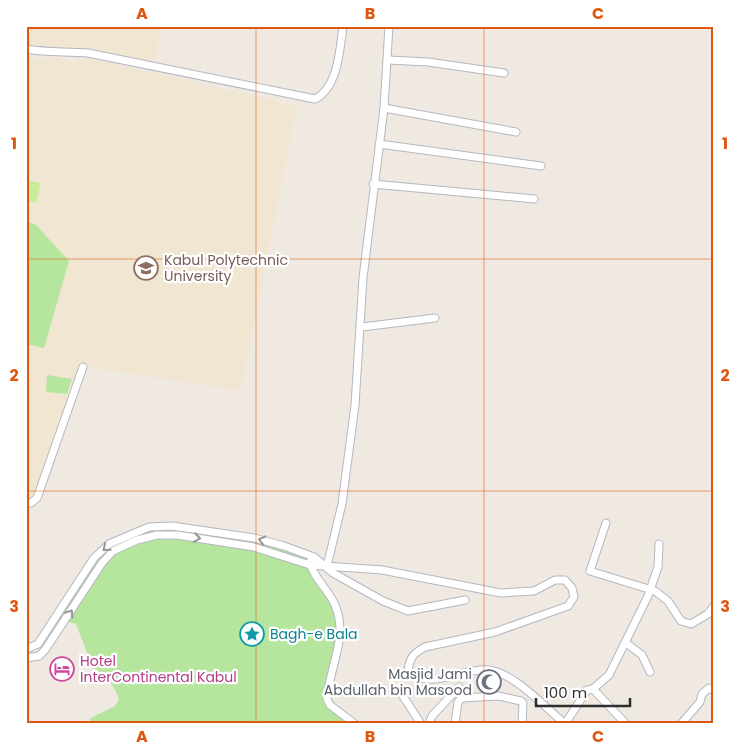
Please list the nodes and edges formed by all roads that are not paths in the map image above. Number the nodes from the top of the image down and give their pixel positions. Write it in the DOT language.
graph roads {
  1 [pos="343,26"];
  2 [pos="389,26"];
  3 [pos="26,49"];
  4 [pos="388,60"];
  5 [pos="504,73"];
  6 [pos="384,108"];
  7 [pos="516,132"];
  8 [pos="380,144"];
  9 [pos="541,166"];
  10 [pos="373,184"];
  11 [pos="534,199"];
  12 [pos="435,318"];
  13 [pos="362,327"];
  14 [pos="83,367"];
  15 [pos="26,503"];
  16 [pos="606,523"];
  17 [pos="659,544"];
  18 [pos="308,554"];
  19 [pos="310,565"];
  20 [pos="327,566"];
  21 [pos="650,590"];
  22 [pos="465,600"];
  23 [pos="713,608"];
  24 [pos="50,626"];
  25 [pos="58,631"];
  26 [pos="626,643"];
  27 [pos="26,649"];
  28 [pos="26,658"];
  29 [pos="650,672"];
  30 [pos="459,687"];
  31 [pos="593,689"];
  32 [pos="713,690"];
  33 [pos="401,693"];
  34 [pos="355,724"];
  35 [pos="421,724"];
  36 [pos="429,724"];
  37 [pos="455,724"];
  38 [pos="522,724"];
  39 [pos="565,724"];
  40 [pos="626,724"];
  41 [pos="681,724"];
  1 -- 3 [label="street"];
  2 -- 4 [label="street"];
  4 -- 5 [label="street"];
  4 -- 6 [label="street"];
  6 -- 7 [label="street"];
  6 -- 8 [label="street"];
  8 -- 9 [label="street"];
  8 -- 10 [label="street"];
  10 -- 11 [label="street"];
  10 -- 13 [label="street"];
  12 -- 13 [label="street"];
  13 -- 20 [label="street"];
  14 -- 15 [label="street"];
  16 -- 21 [label="street"];
  17 -- 21 [label="street"];
  18 -- 19 [label="street"];
  18 -- 20 [label="street"];
  18 -- 24 [label="street, one-way"];
  19 -- 20 [label="street"];
  25 -- 19 [label="street, one-way"];
  19 -- 34 [label="street"];
  20 -- 22 [label="street"];
  20 -- 39 [label="street"];
  21 -- 23 [label="street"];
  21 -- 26 [label="street"];
  24 -- 25 [label="street"];
  24 -- 27 [label="street"];
  25 -- 28 [label="street"];
  26 -- 29 [label="street"];
  26 -- 31 [label="street"];
  30 -- 36 [label="street"];
  31 -- 39 [label="street"];
  31 -- 40 [label="street"];
  32 -- 41 [label="street"];
  33 -- 35 [label="street"];
  37 -- 38 [label="street"];
}
